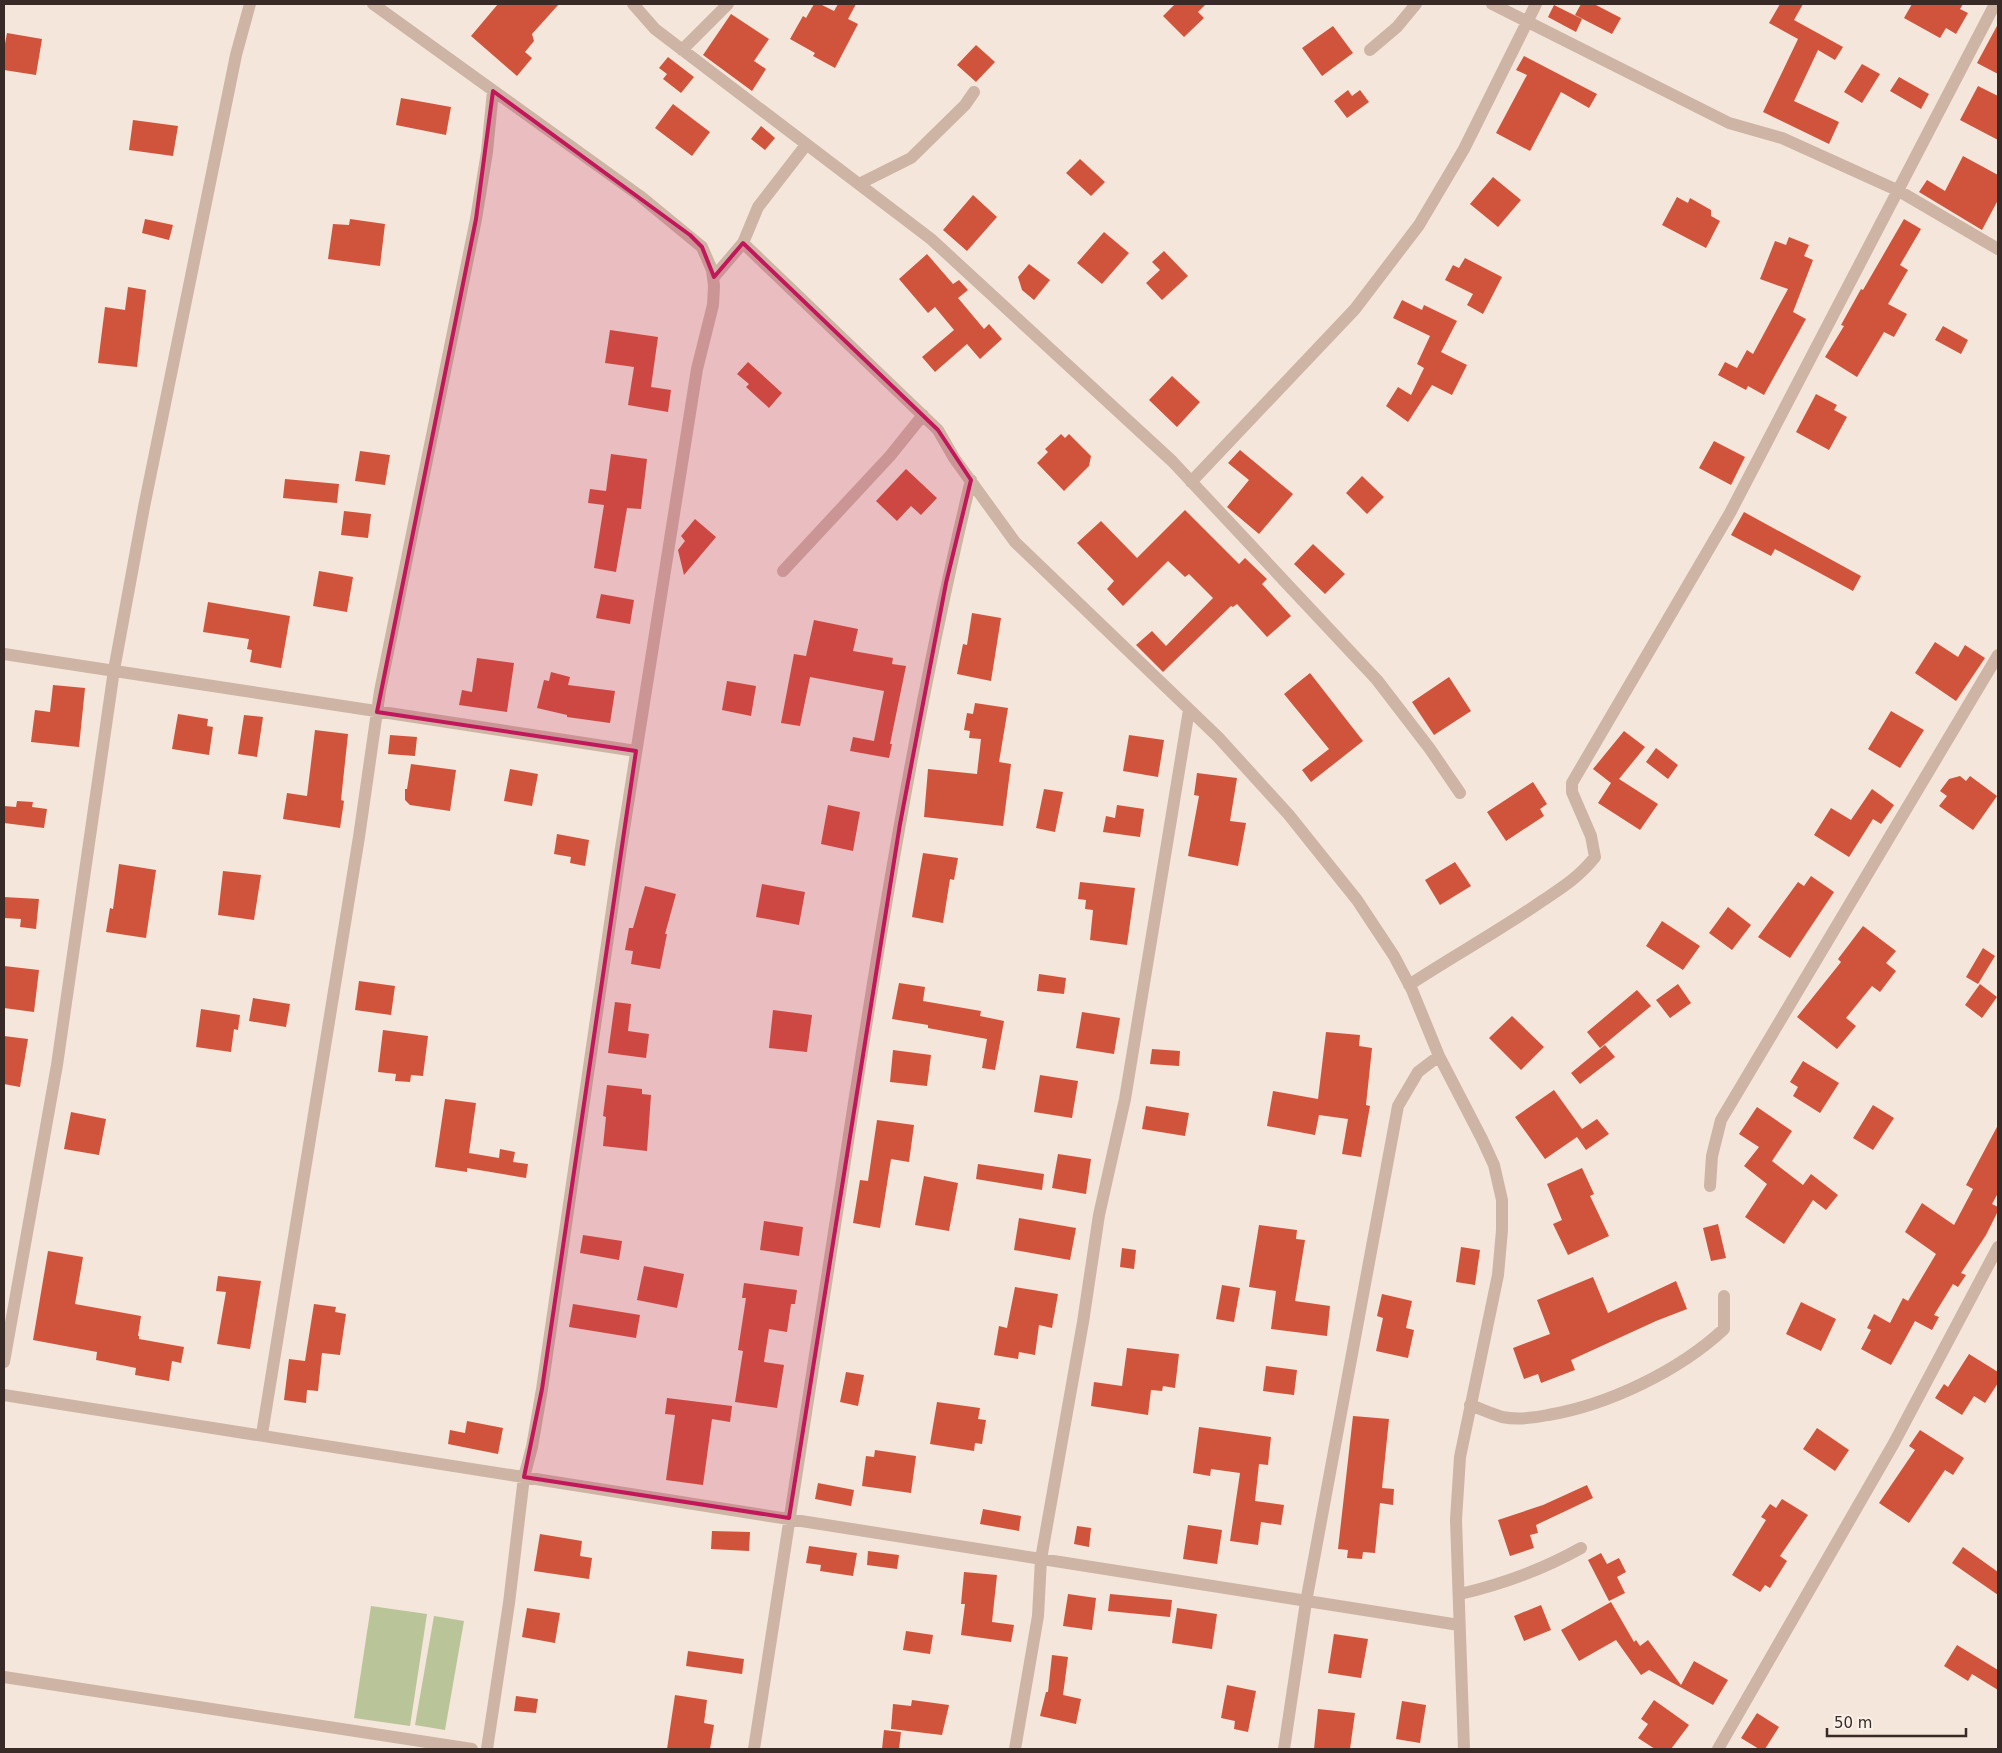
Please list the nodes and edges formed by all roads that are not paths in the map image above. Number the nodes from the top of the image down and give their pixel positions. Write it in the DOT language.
graph roads {
  1 [pos="250,4"];
  2 [pos="373,4"];
  3 [pos="633,4"];
  4 [pos="728,4"];
  5 [pos="1416,4"];
  6 [pos="1492,4"];
  7 [pos="1536,4"];
  8 [pos="1995,4"];
  9 [pos="1528,22"];
  10 [pos="682,50"];
  11 [pos="1370,50"];
  12 [pos="492,91"];
  13 [pos="974,92"];
  14 [pos="806,145"];
  15 [pos="859,184"];
  16 [pos="1899,191"];
  17 [pos="743,243"];
  18 [pos="1998,249"];
  19 [pos="713,278"];
  20 [pos="923,415"];
  21 [pos="971,480"];
  22 [pos="1191,482"];
  23 [pos="783,571"];
  24 [pos="4,654"];
  25 [pos="1998,655"];
  26 [pos="114,670"];
  27 [pos="1189,710"];
  28 [pos="377,712"];
  29 [pos="636,751"];
  30 [pos="1460,793"];
  31 [pos="1409,985"];
  32 [pos="1439,1056"];
  33 [pos="1710,1186"];
  34 [pos="1998,1247"];
  35 [pos="1724,1296"];
  36 [pos="4,1362"];
  37 [pos="4,1394"];
  38 [pos="1470,1405"];
  39 [pos="262,1434"];
  40 [pos="524,1477"];
  41 [pos="789,1518"];
  42 [pos="1581,1548"];
  43 [pos="1041,1559"];
  44 [pos="1460,1594"];
  45 [pos="1306,1602"];
  46 [pos="1459,1625"];
  47 [pos="4,1677"];
  48 [pos="472,1749"];
  49 [pos="487,1749"];
  50 [pos="754,1749"];
  51 [pos="1015,1749"];
  52 [pos="1284,1749"];
  53 [pos="1464,1749"];
  54 [pos="1718,1749"];
  1 -- 26 [label="street"];
  2 -- 12 [label="street"];
  3 -- 10 [label="street"];
  4 -- 10 [label="street"];
  5 -- 11 [label="street"];
  6 -- 9 [label="street"];
  7 -- 9 [label="street"];
  8 -- 16 [label="street"];
  9 -- 16 [label="street"];
  9 -- 22 [label="street"];
  10 -- 14 [label="street"];
  12 -- 19 [label="street"];
  12 -- 28 [label="street"];
  13 -- 15 [label="street"];
  14 -- 15 [label="street"];
  14 -- 17 [label="street"];
  15 -- 22 [label="street"];
  16 -- 18 [label="street"];
  16 -- 31 [label="street"];
  17 -- 19 [label="street"];
  17 -- 20 [label="street"];
  19 -- 29 [label="street"];
  20 -- 21 [label="street"];
  20 -- 23 [label="street"];
  21 -- 27 [label="street"];
  21 -- 41 [label="street"];
  22 -- 30 [label="street"];
  24 -- 26 [label="street"];
  25 -- 33 [label="street"];
  26 -- 28 [label="street"];
  26 -- 36 [label="street"];
  27 -- 31 [label="street"];
  27 -- 43 [label="street"];
  28 -- 29 [label="street"];
  28 -- 39 [label="street"];
  29 -- 40 [label="street"];
  31 -- 32 [label="street"];
  32 -- 38 [label="street"];
  32 -- 45 [label="street"];
  34 -- 54 [label="street"];
  35 -- 38 [label="street"];
  37 -- 39 [label="street"];
  38 -- 44 [label="street"];
  39 -- 40 [label="street"];
  40 -- 41 [label="street"];
  40 -- 49 [label="street"];
  41 -- 43 [label="street"];
  41 -- 50 [label="street"];
  42 -- 44 [label="street"];
  43 -- 45 [label="street"];
  43 -- 51 [label="street"];
  44 -- 46 [label="street"];
  45 -- 46 [label="street"];
  45 -- 52 [label="street"];
  46 -- 53 [label="street"];
  47 -- 48 [label="street"];
}
